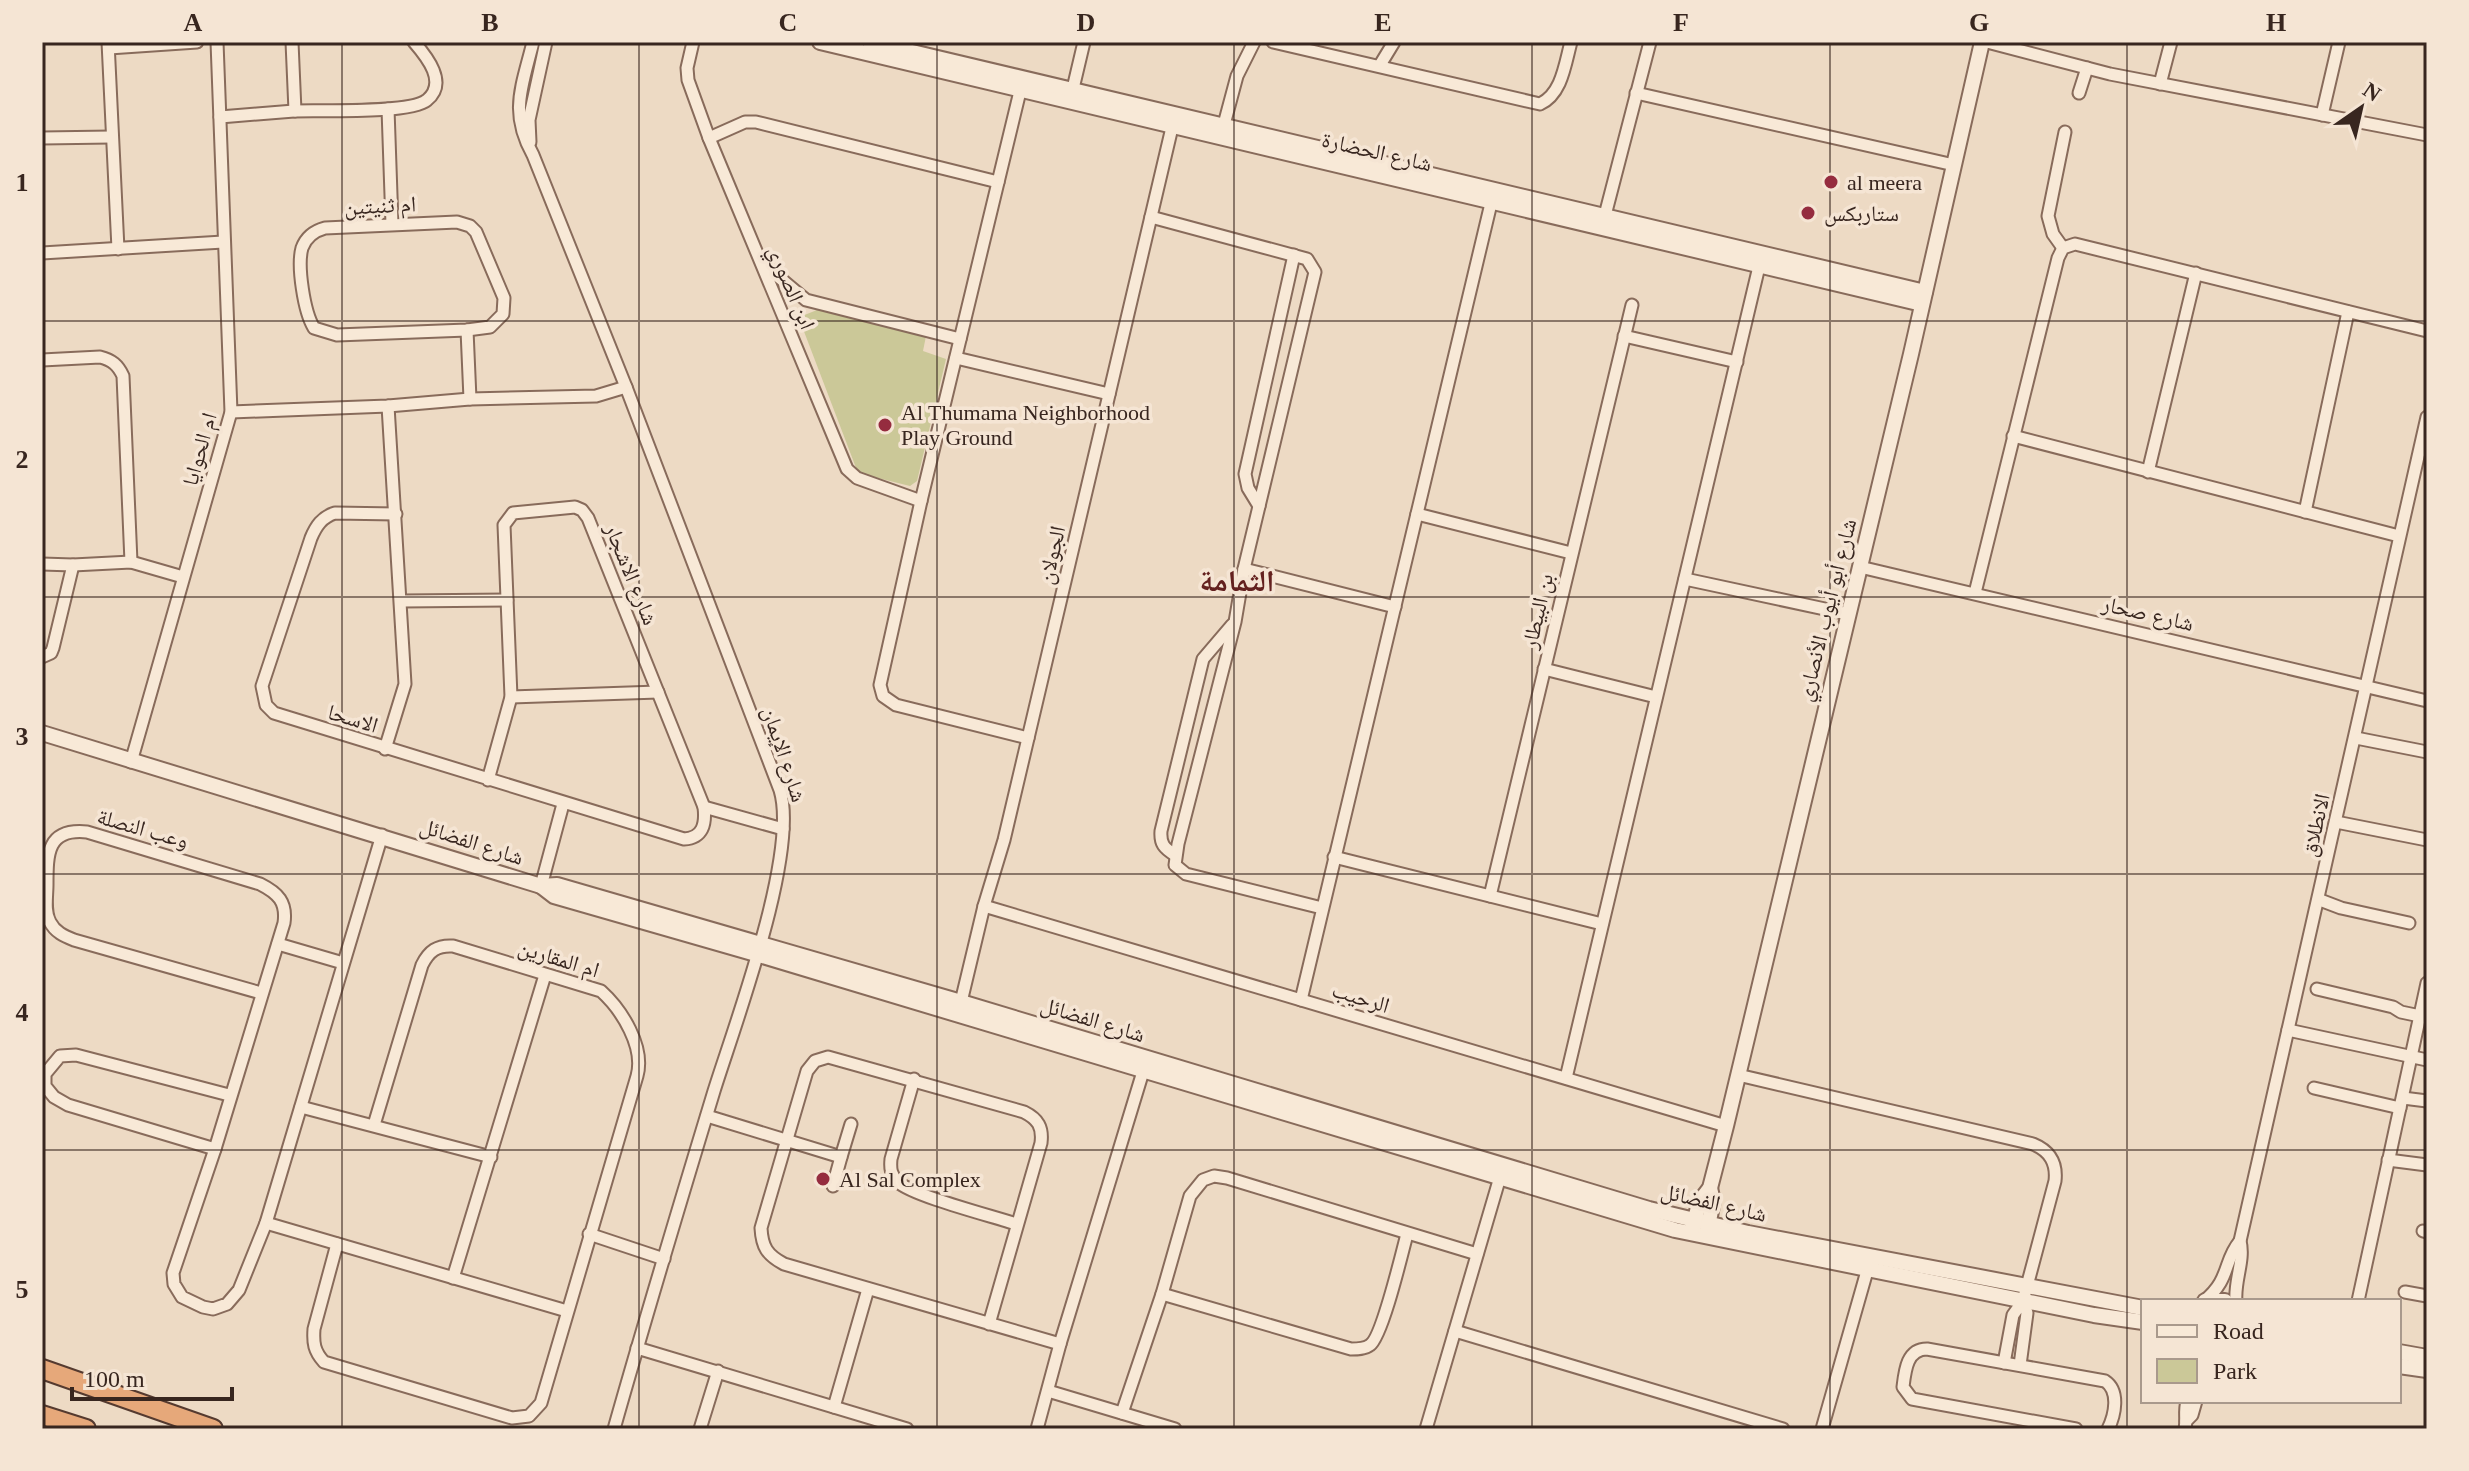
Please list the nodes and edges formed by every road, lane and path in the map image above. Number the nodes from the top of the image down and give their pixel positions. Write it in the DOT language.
graph roads {
  1 [pos="197,42"];
  2 [pos="217,42"];
  3 [pos="292,42"];
  4 [pos="414,42"];
  5 [pos="533,42"];
  6 [pos="546,42"];
  7 [pos="693,42"];
  8 [pos="820,42"];
  9 [pos="870,42"];
  10 [pos="1084,42"];
  11 [pos="1254,42"];
  12 [pos="1273,42"];
  13 [pos="1394,42"];
  14 [pos="1571,42"];
  15 [pos="1650,42"];
  16 [pos="1985,42"];
  17 [pos="2171,42"];
  18 [pos="2339,42"];
  19 [pos="109,45"];
  20 [pos="1380,65"];
  21 [pos="2087,68"];
  22 [pos="1022,84"];
  23 [pos="2160,84"];
  24 [pos="1636,93"];
  25 [pos="2079,93"];
  26 [pos="1072,96"];
  27 [pos="388,109"];
  28 [pos="295,111"];
  29 [pos="2322,115"];
  30 [pos="220,117"];
  31 [pos="1173,120"];
  32 [pos="1222,131"];
  33 [pos="2065,132"];
  34 [pos="2427,135"];
  35 [pos="111,137"];
  36 [pos="42,138"];
  37 [pos="709,138"];
  38 [pos="533,155"];
  39 [pos="1954,165"];
  40 [pos="998,182"];
  41 [pos="1493,196"];
  42 [pos="1151,217"];
  43 [pos="1603,222"];
  44 [pos="392,224"];
  45 [pos="223,242"];
  46 [pos="2063,248"];
  47 [pos="118,249"];
  48 [pos="42,253"];
  49 [pos="1294,255"];
  50 [pos="1761,260"];
  51 [pos="760,262"];
  52 [pos="2196,273"];
  53 [pos="1924,298"];
  54 [pos="1632,305"];
  55 [pos="2348,312"];
  56 [pos="467,330"];
  57 [pos="2427,331"];
  58 [pos="1624,336"];
  59 [pos="960,339"];
  60 [pos="956,358"];
  61 [pos="42,360"];
  62 [pos="1737,362"];
  63 [pos="626,387"];
  64 [pos="1109,394"];
  65 [pos="470,399"];
  66 [pos="388,406"];
  67 [pos="231,412"];
  68 [pos="2427,417"];
  69 [pos="2013,436"];
  70 [pos="2148,472"];
  71 [pos="921,501"];
  72 [pos="1259,506"];
  73 [pos="2305,512"];
  74 [pos="396,514"];
  75 [pos="1417,514"];
  76 [pos="2399,536"];
  77 [pos="1571,553"];
  78 [pos="131,562"];
  79 [pos="42,564"];
  80 [pos="73,565"];
  81 [pos="1860,567"];
  82 [pos="1244,569"];
  83 [pos="183,577"];
  84 [pos="1685,579"];
  85 [pos="1975,593"];
  86 [pos="507,600"];
  87 [pos="402,601"];
  88 [pos="1395,607"];
  89 [pos="1848,614"];
  90 [pos="1235,622"];
  91 [pos="42,657"];
  92 [pos="1544,669"];
  93 [pos="2368,686"];
  94 [pos="658,692"];
  95 [pos="511,697"];
  96 [pos="1656,697"];
  97 [pos="2427,701"];
  98 [pos="42,733"];
  99 [pos="1028,738"];
  100 [pos="2356,738"];
  101 [pos="385,749"];
  102 [pos="2427,752"];
  103 [pos="131,762"];
  104 [pos="488,780"];
  105 [pos="563,804"];
  106 [pos="704,807"];
  107 [pos="2336,822"];
  108 [pos="783,829"];
  109 [pos="382,835"];
  110 [pos="2427,840"];
  111 [pos="1175,855"];
  112 [pos="1334,857"];
  113 [pos="541,886"];
  114 [pos="1490,896"];
  115 [pos="2319,904"];
  116 [pos="984,906"];
  117 [pos="1322,908"];
  118 [pos="2409,923"];
  119 [pos="1602,924"];
  120 [pos="278,944"];
  121 [pos="757,948"];
  122 [pos="343,963"];
  123 [pos="545,975"];
  124 [pos="2427,983"];
  125 [pos="2317,989"];
  126 [pos="261,993"];
  127 [pos="1301,1000"];
  128 [pos="907,1001"];
  129 [pos="961,1002"];
  130 [pos="2420,1013"];
  131 [pos="2288,1030"];
  132 [pos="2411,1057"];
  133 [pos="2427,1060"];
  134 [pos="1146,1064"];
  135 [pos="1738,1075"];
  136 [pos="1566,1078"];
  137 [pos="914,1079"];
  138 [pos="2314,1088"];
  139 [pos="229,1095"];
  140 [pos="2427,1101"];
  141 [pos="2401,1103"];
  142 [pos="301,1107"];
  143 [pos="707,1116"];
  144 [pos="851,1124"];
  145 [pos="374,1125"];
  146 [pos="1726,1126"];
  147 [pos="785,1140"];
  148 [pos="215,1149"];
  149 [pos="491,1157"];
  150 [pos="841,1157"];
  151 [pos="2388,1160"];
  152 [pos="2427,1165"];
  153 [pos="1500,1177"];
  154 [pos="1550,1180"];
  155 [pos="833,1186"];
  156 [pos="266,1223"];
  157 [pos="1016,1224"];
  158 [pos="1700,1229"];
  159 [pos="589,1234"];
  160 [pos="1407,1234"];
  161 [pos="2240,1241"];
  162 [pos="337,1244"];
  163 [pos="1477,1254"];
  164 [pos="664,1259"];
  165 [pos="1870,1263"];
  166 [pos="453,1278"];
  167 [pos="868,1289"];
  168 [pos="2405,1292"];
  169 [pos="1162,1294"];
  170 [pos="2025,1294"];
  171 [pos="2427,1296"];
  172 [pos="2207,1299"];
  173 [pos="2236,1299"];
  174 [pos="2358,1299"];
  175 [pos="2141,1308"];
  176 [pos="567,1311"];
  177 [pos="2101,1311"];
  178 [pos="2141,1321"];
  179 [pos="989,1324"];
  180 [pos="1455,1331"];
  181 [pos="1060,1344"];
  182 [pos="637,1348"];
  183 [pos="2401,1352"];
  184 [pos="2427,1357"];
  185 [pos="2004,1363"];
  186 [pos="2020,1365"];
  187 [pos="2401,1366"];
  188 [pos="42,1369"];
  189 [pos="2427,1370"];
  190 [pos="718,1371"];
  191 [pos="42,1376"];
  192 [pos="93,1389"];
  193 [pos="1048,1391"];
  194 [pos="2187,1403"];
  195 [pos="2195,1403"];
  196 [pos="834,1407"];
  197 [pos="1122,1413"];
  198 [pos="42,1415"];
  199 [pos="2186,1425"];
  200 [pos="86,1429"];
  201 [pos="213,1429"];
  202 [pos="614,1429"];
  203 [pos="700,1429"];
  204 [pos="907,1429"];
  205 [pos="1037,1429"];
  206 [pos="1175,1429"];
  207 [pos="1426,1429"];
  208 [pos="1783,1429"];
  209 [pos="1822,1429"];
  210 [pos="2076,1429"];
  211 [pos="2108,1429"];
  1 -- 19 [label="street"];
  2 -- 30 [label="street, ام الحوايا"];
  3 -- 28 [label="street"];
  4 -- 27 [label="street"];
  5 -- 38 [label="street, شارع الإيمان"];
  6 -- 38 [label="street, شارع الإيمان"];
  7 -- 37 [label="street, ابن الصوري"];
  8 -- 22 [label="street, شارع الحضارة"];
  9 -- 22 [label="street, شارع الحضارة"];
  10 -- 26 [label="street"];
  11 -- 32 [label="street"];
  12 -- 20 [label="street"];
  13 -- 20 [label="street"];
  14 -- 20 [label="street"];
  15 -- 24 [label="street"];
  16 -- 21 [label="street"];
  16 -- 39 [label="street, شارع أبو أيوب الأنصاري"];
  17 -- 23 [label="street"];
  18 -- 29 [label="street"];
  19 -- 35 [label="street"];
  21 -- 23 [label="street"];
  21 -- 25 [label="street"];
  22 -- 26 [label="street, شارع الحضارة"];
  22 -- 40 [label="street"];
  23 -- 29 [label="street"];
  24 -- 39 [label="street"];
  24 -- 43 [label="street"];
  26 -- 31 [label="street, شارع الحضارة"];
  27 -- 28 [label="street"];
  27 -- 44 [label="street"];
  28 -- 30 [label="street"];
  29 -- 34 [label="street"];
  30 -- 45 [label="street, ام الحوايا"];
  31 -- 32 [label="street, شارع الحضارة"];
  31 -- 42 [label="street, الجولان"];
  32 -- 41 [label="street, شارع الحضارة"];
  33 -- 46 [label="street"];
  35 -- 36 [label="street"];
  35 -- 47 [label="street"];
  37 -- 40 [label="street"];
  37 -- 51 [label="street, ابن الصوري"];
  38 -- 63 [label="street, شارع الإيمان"];
  39 -- 53 [label="street, شارع أبو أيوب الأنصاري"];
  40 -- 59 [label="street"];
  41 -- 43 [label="street, شارع الحضارة"];
  41 -- 75 [label="street"];
  42 -- 49 [label="street"];
  42 -- 64 [label="street, الجولان"];
  43 -- 50 [label="street, شارع الحضارة"];
  44 -- 56 [label="street, ام ثنيتين"];
  44 -- 56 [label="street, ام ثنيتين"];
  45 -- 47 [label="street"];
  45 -- 67 [label="street, ام الحوايا"];
  46 -- 52 [label="street"];
  46 -- 69 [label="street"];
  47 -- 48 [label="street"];
  49 -- 72 [label="street"];
  49 -- 72 [label="street"];
  50 -- 53 [label="street, شارع الحضارة"];
  50 -- 62 [label="street"];
  51 -- 59 [label="street"];
  51 -- 71 [label="street, ابن الصوري"];
  52 -- 55 [label="street"];
  52 -- 70 [label="street"];
  53 -- 81 [label="street, شارع أبو أيوب الأنصاري"];
  54 -- 58 [label="street, بن البيطار"];
  55 -- 57 [label="street"];
  55 -- 73 [label="street"];
  56 -- 65 [label="street"];
  58 -- 62 [label="street"];
  58 -- 77 [label="street, بن البيطار"];
  59 -- 60 [label="street"];
  60 -- 64 [label="street"];
  60 -- 71 [label="street"];
  61 -- 78 [label="street"];
  62 -- 84 [label="street"];
  63 -- 65 [label="street"];
  63 -- 108 [label="street, شارع الإيمان"];
  64 -- 99 [label="street, الجولان"];
  65 -- 66 [label="street"];
  66 -- 67 [label="street"];
  66 -- 74 [label="street"];
  67 -- 83 [label="street, ام الحوايا"];
  68 -- 76 [label="street, الانطلاق"];
  69 -- 70 [label="street"];
  69 -- 85 [label="street"];
  70 -- 73 [label="street"];
  71 -- 99 [label="street"];
  72 -- 82 [label="street"];
  73 -- 76 [label="street"];
  74 -- 87 [label="street"];
  74 -- 101 [label="street, الاسحا"];
  75 -- 77 [label="street"];
  75 -- 88 [label="street"];
  76 -- 93 [label="street, الانطلاق"];
  77 -- 92 [label="street, بن البيطار"];
  78 -- 80 [label="street"];
  78 -- 83 [label="street"];
  79 -- 80 [label="street"];
  80 -- 91 [label="street"];
  81 -- 85 [label="street, شارع صحار"];
  81 -- 89 [label="street, شارع أبو أيوب الأنصاري"];
  82 -- 88 [label="street"];
  82 -- 90 [label="street"];
  83 -- 103 [label="street, ام الحوايا"];
  84 -- 89 [label="street"];
  84 -- 96 [label="street"];
  85 -- 93 [label="street, شارع صحار"];
  86 -- 87 [label="street"];
  86 -- 94 [label="street, شارع الاشجار"];
  86 -- 95 [label="street, شارع الاشجار"];
  87 -- 101 [label="street"];
  88 -- 112 [label="street"];
  89 -- 135 [label="street, شارع أبو أيوب الأنصاري"];
  90 -- 111 [label="street"];
  90 -- 111 [label="street"];
  92 -- 96 [label="street"];
  92 -- 114 [label="street, بن البيطار"];
  93 -- 97 [label="street, شارع صحار"];
  93 -- 100 [label="street, الانطلاق"];
  94 -- 95 [label="street"];
  94 -- 106 [label="street, شارع الاشجار"];
  95 -- 104 [label="street, شارع الاشجار"];
  96 -- 119 [label="street"];
  98 -- 103 [label="street, شارع الفضائل"];
  99 -- 116 [label="street, الجولان"];
  100 -- 102 [label="street"];
  100 -- 107 [label="street, الانطلاق"];
  101 -- 104 [label="street, الاسحا"];
  103 -- 109 [label="street, شارع الفضائل"];
  104 -- 105 [label="street, الاسحا"];
  105 -- 106 [label="street, الاسحا"];
  105 -- 113 [label="street"];
  106 -- 108 [label="street"];
  107 -- 110 [label="street"];
  107 -- 115 [label="street, الانطلاق"];
  108 -- 121 [label="street, شارع الإيمان"];
  109 -- 113 [label="street, شارع الفضائل"];
  109 -- 122 [label="street"];
  111 -- 117 [label="street"];
  112 -- 114 [label="street"];
  112 -- 117 [label="street"];
  113 -- 121 [label="street, شارع الفضائل"];
  113 -- 121 [label="street"];
  114 -- 119 [label="street"];
  115 -- 118 [label="street"];
  115 -- 131 [label="street, الانطلاق"];
  116 -- 127 [label="street, الرحيب"];
  116 -- 129 [label="street, الجولان"];
  117 -- 127 [label="street"];
  119 -- 136 [label="street"];
  120 -- 122 [label="street"];
  120 -- 126 [label="street, وعب النصلة"];
  120 -- 126 [label="street, وعب النصلة"];
  121 -- 128 [label="street"];
  121 -- 129 [label="street, شارع الفضائل"];
  121 -- 143 [label="street, شارع الإيمان"];
  122 -- 142 [label="street"];
  123 -- 145 [label="street, ام المقارين"];
  123 -- 149 [label="street"];
  123 -- 159 [label="street, ام المقارين"];
  124 -- 130 [label="street"];
  125 -- 130 [label="street"];
  126 -- 139 [label="street, وعب النصلة"];
  127 -- 136 [label="street, الرحيب"];
  128 -- 129 [label="street"];
  128 -- 134 [label="street"];
  129 -- 134 [label="street, شارع الفضائل"];
  130 -- 132 [label="street"];
  131 -- 132 [label="street"];
  131 -- 161 [label="street, الانطلاق"];
  132 -- 133 [label="street"];
  132 -- 141 [label="street"];
  134 -- 153 [label="street"];
  134 -- 154 [label="street, شارع الفضائل"];
  134 -- 181 [label="street"];
  135 -- 146 [label="street, شارع أبو أيوب الأنصاري"];
  135 -- 170 [label="street"];
  136 -- 146 [label="street, الرحيب"];
  137 -- 147 [label="street"];
  137 -- 157 [label="street"];
  137 -- 157 [label="street"];
  138 -- 141 [label="street"];
  139 -- 148 [label="street, وعب النصلة"];
  139 -- 148 [label="street"];
  140 -- 141 [label="street"];
  141 -- 151 [label="street"];
  142 -- 145 [label="street"];
  142 -- 156 [label="street"];
  143 -- 147 [label="street"];
  143 -- 164 [label="street, شارع الإيمان"];
  144 -- 150 [label="street"];
  145 -- 149 [label="street"];
  146 -- 158 [label="street, شارع أبو أيوب الأنصاري"];
  147 -- 150 [label="street"];
  147 -- 167 [label="street"];
  148 -- 156 [label="street, وعب النصلة"];
  149 -- 166 [label="street"];
  150 -- 155 [label="street"];
  151 -- 152 [label="street"];
  151 -- 174 [label="street"];
  153 -- 154 [label="street"];
  153 -- 158 [label="street"];
  153 -- 163 [label="street"];
  154 -- 158 [label="street, شارع الفضائل"];
  156 -- 162 [label="street"];
  157 -- 179 [label="street"];
  158 -- 165 [label="street, شارع الفضائل"];
  159 -- 164 [label="street"];
  159 -- 176 [label="street, ام المقارين"];
  160 -- 163 [label="street"];
  160 -- 169 [label="street"];
  160 -- 169 [label="street"];
  161 -- 172 [label="street, الانطلاق"];
  161 -- 173 [label="street, الانطلاق"];
  162 -- 166 [label="street"];
  162 -- 176 [label="street, ام المقارين"];
  163 -- 180 [label="street"];
  164 -- 182 [label="street, شارع الإيمان"];
  165 -- 170 [label="street, شارع الفضائل"];
  165 -- 209 [label="street"];
  166 -- 176 [label="street"];
  167 -- 179 [label="street"];
  167 -- 196 [label="street"];
  168 -- 171 [label="street"];
  169 -- 197 [label="street"];
  170 -- 177 [label="street, شارع الفضائل"];
  170 -- 185 [label="street"];
  170 -- 186 [label="street"];
  175 -- 177 [label="street"];
  177 -- 178 [label="street"];
  179 -- 181 [label="street"];
  180 -- 207 [label="street"];
  180 -- 208 [label="street"];
  181 -- 193 [label="street"];
  182 -- 190 [label="street"];
  182 -- 202 [label="street, شارع الإيمان"];
  183 -- 184 [label="street"];
  185 -- 186 [label="street"];
  185 -- 210 [label="street"];
  186 -- 211 [label="street"];
  187 -- 189 [label="street"];
  188 -- 192 [label="highway"];
  190 -- 196 [label="street"];
  190 -- 203 [label="street"];
  191 -- 192 [label="highway"];
  192 -- 201 [label="highway"];
  193 -- 197 [label="street"];
  193 -- 205 [label="street"];
  194 -- 199 [label="street"];
  195 -- 199 [label="street"];
  196 -- 204 [label="street"];
  197 -- 206 [label="street"];
  198 -- 200 [label="highway"];
}
